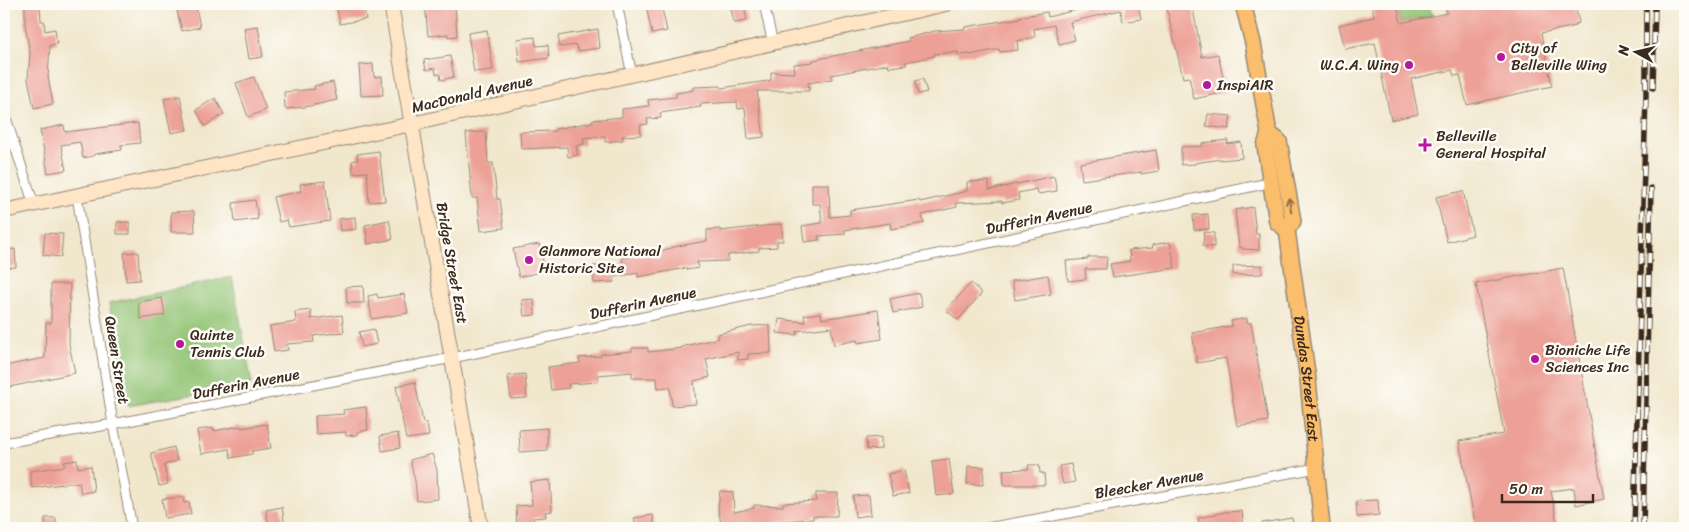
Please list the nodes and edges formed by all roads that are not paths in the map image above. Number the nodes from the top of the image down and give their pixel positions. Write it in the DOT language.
graph roads {
  1 [pos="391,4"];
  2 [pos="617,4"];
  3 [pos="764,4"];
  4 [pos="946,4"];
  5 [pos="1243,4"];
  6 [pos="773,44"];
  7 [pos="632,75"];
  8 [pos="4,112"];
  9 [pos="412,124"];
  10 [pos="1270,133"];
  11 [pos="1286,178"];
  12 [pos="1271,183"];
  13 [pos="78,196"];
  14 [pos="34,205"];
  15 [pos="4,211"];
  16 [pos="1287,230"];
  17 [pos="452,358"];
  18 [pos="113,424"];
  19 [pos="4,443"];
  20 [pos="1317,468"];
  21 [pos="132,528"];
  22 [pos="481,528"];
  23 [pos="987,528"];
  24 [pos="1322,528"];
  1 -- 9 [label="street, Bridge Street East"];
  2 -- 7 [label="street"];
  3 -- 6 [label="street"];
  4 -- 6 [label="street, MacDonald Avenue"];
  5 -- 10 [label="main road, Dundas Street East"];
  6 -- 7 [label="street, MacDonald Avenue"];
  7 -- 9 [label="street, MacDonald Avenue"];
  8 -- 14 [label="street"];
  9 -- 13 [label="street, MacDonald Avenue"];
  9 -- 17 [label="street, Bridge Street East"];
  10 -- 11 [label="main road, Dundas Street East"];
  10 -- 12 [label="main road, Dundas Street East"];
  11 -- 12 [label="street, Dufferin Avenue"];
  16 -- 11 [label="main road, Dundas Street East, one-way"];
  12 -- 16 [label="main road, Dundas Street East"];
  12 -- 17 [label="street, Dufferin Avenue"];
  13 -- 14 [label="street, MacDonald Avenue"];
  13 -- 18 [label="street, Queen Street"];
  14 -- 15 [label="street, MacDonald Avenue"];
  16 -- 20 [label="main road, Dundas Street East"];
  17 -- 18 [label="street, Dufferin Avenue"];
  17 -- 22 [label="street, Bridge Street East"];
  18 -- 19 [label="street, Dufferin Avenue"];
  18 -- 21 [label="street, Queen Street"];
  20 -- 23 [label="street, Bleecker Avenue"];
  20 -- 24 [label="main road, Dundas Street East"];
}
